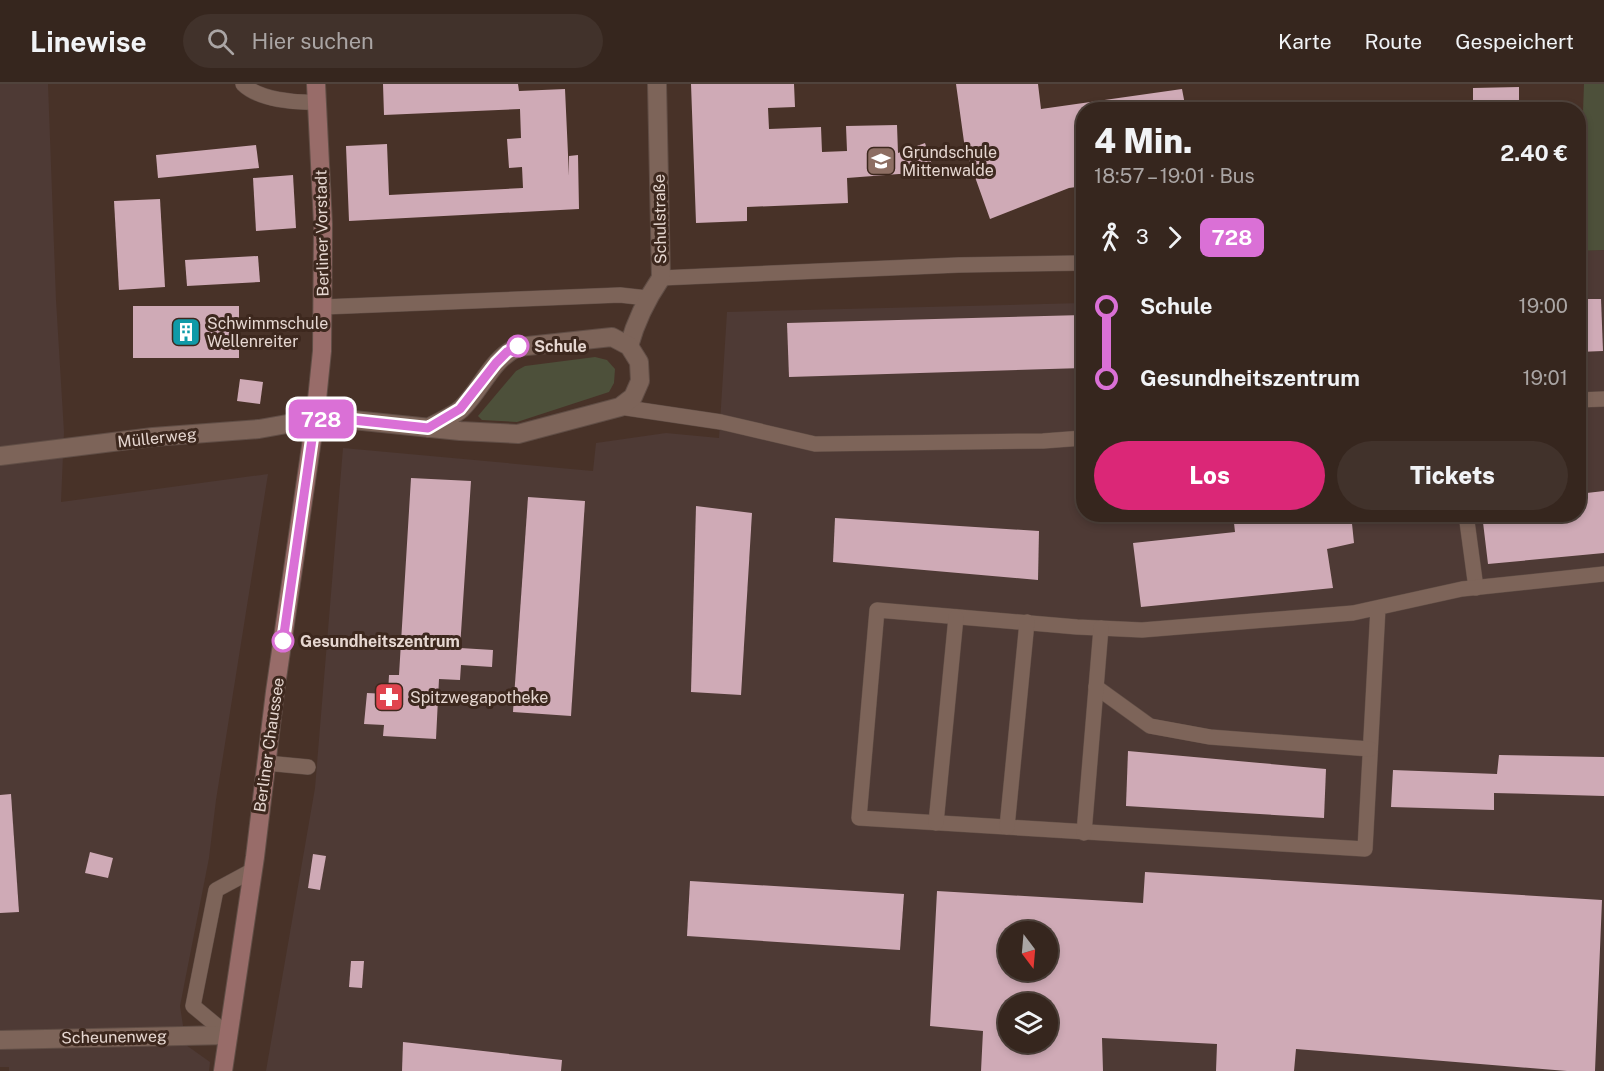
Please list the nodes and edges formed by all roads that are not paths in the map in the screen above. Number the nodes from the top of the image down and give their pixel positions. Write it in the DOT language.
graph roads {
  1 [pos="243,84"];
  2 [pos="657,84"];
  3 [pos="317,93"];
  4 [pos="1076,263"];
  5 [pos="661,278"];
  6 [pos="647,298"];
  7 [pos="323,307"];
  8 [pos="629,346"];
  9 [pos="1604,399"];
  10 [pos="1586,400"];
  11 [pos="620,407"];
  12 [pos="315,418"];
  13 [pos="428,428"];
  14 [pos="1076,439"];
  15 [pos="0,456"];
  16 [pos="1467,522"];
  17 [pos="1604,574"];
  18 [pos="1476,588"];
  19 [pos="1378,608"];
  20 [pos="957,617"];
  21 [pos="1027,622"];
  22 [pos="1101,628"];
  23 [pos="1096,687"];
  24 [pos="1370,749"];
  25 [pos="266,763"];
  26 [pos="308,767"];
  27 [pos="936,823"];
  28 [pos="1007,827"];
  29 [pos="1084,833"];
  30 [pos="252,870"];
  31 [pos="228,1035"];
  32 [pos="0,1040"];
  33 [pos="223,1071"];
  1 -- 3 [label="lane"];
  2 -- 5 [label="street, Schulstraße"];
  3 -- 7 [label="main road, Berliner Vorstadt"];
  4 -- 5 [label="lane"];
  5 -- 6 [label="street, Schulstraße"];
  6 -- 7 [label="lane"];
  6 -- 8 [label="street, Schulstraße"];
  7 -- 12 [label="main road, Berliner Vorstadt"];
  8 -- 11 [label="street"];
  8 -- 13 [label="street"];
  9 -- 10 [label="lane"];
  11 -- 13 [label="street"];
  11 -- 14 [label="lane"];
  12 -- 13 [label="street"];
  12 -- 15 [label="street, Müllerweg"];
  12 -- 25 [label="main road, Berliner Chaussee"];
  16 -- 18 [label="lane"];
  17 -- 18 [label="lane"];
  18 -- 19 [label="lane"];
  19 -- 22 [label="lane"];
  19 -- 24 [label="lane"];
  20 -- 21 [label="lane"];
  20 -- 27 [label="lane"];
  20 -- 27 [label="lane"];
  21 -- 22 [label="lane"];
  21 -- 28 [label="lane"];
  22 -- 23 [label="lane"];
  23 -- 24 [label="lane"];
  23 -- 29 [label="lane"];
  24 -- 29 [label="lane"];
  25 -- 26 [label="lane"];
  25 -- 30 [label="main road, Berliner Chaussee"];
  27 -- 28 [label="lane"];
  28 -- 29 [label="lane"];
  30 -- 31 [label="main road, Berliner Chaussee"];
  30 -- 31 [label="lane"];
  31 -- 32 [label="street, Scheunenweg"];
  31 -- 33 [label="main road, Berliner Chaussee"];
}
